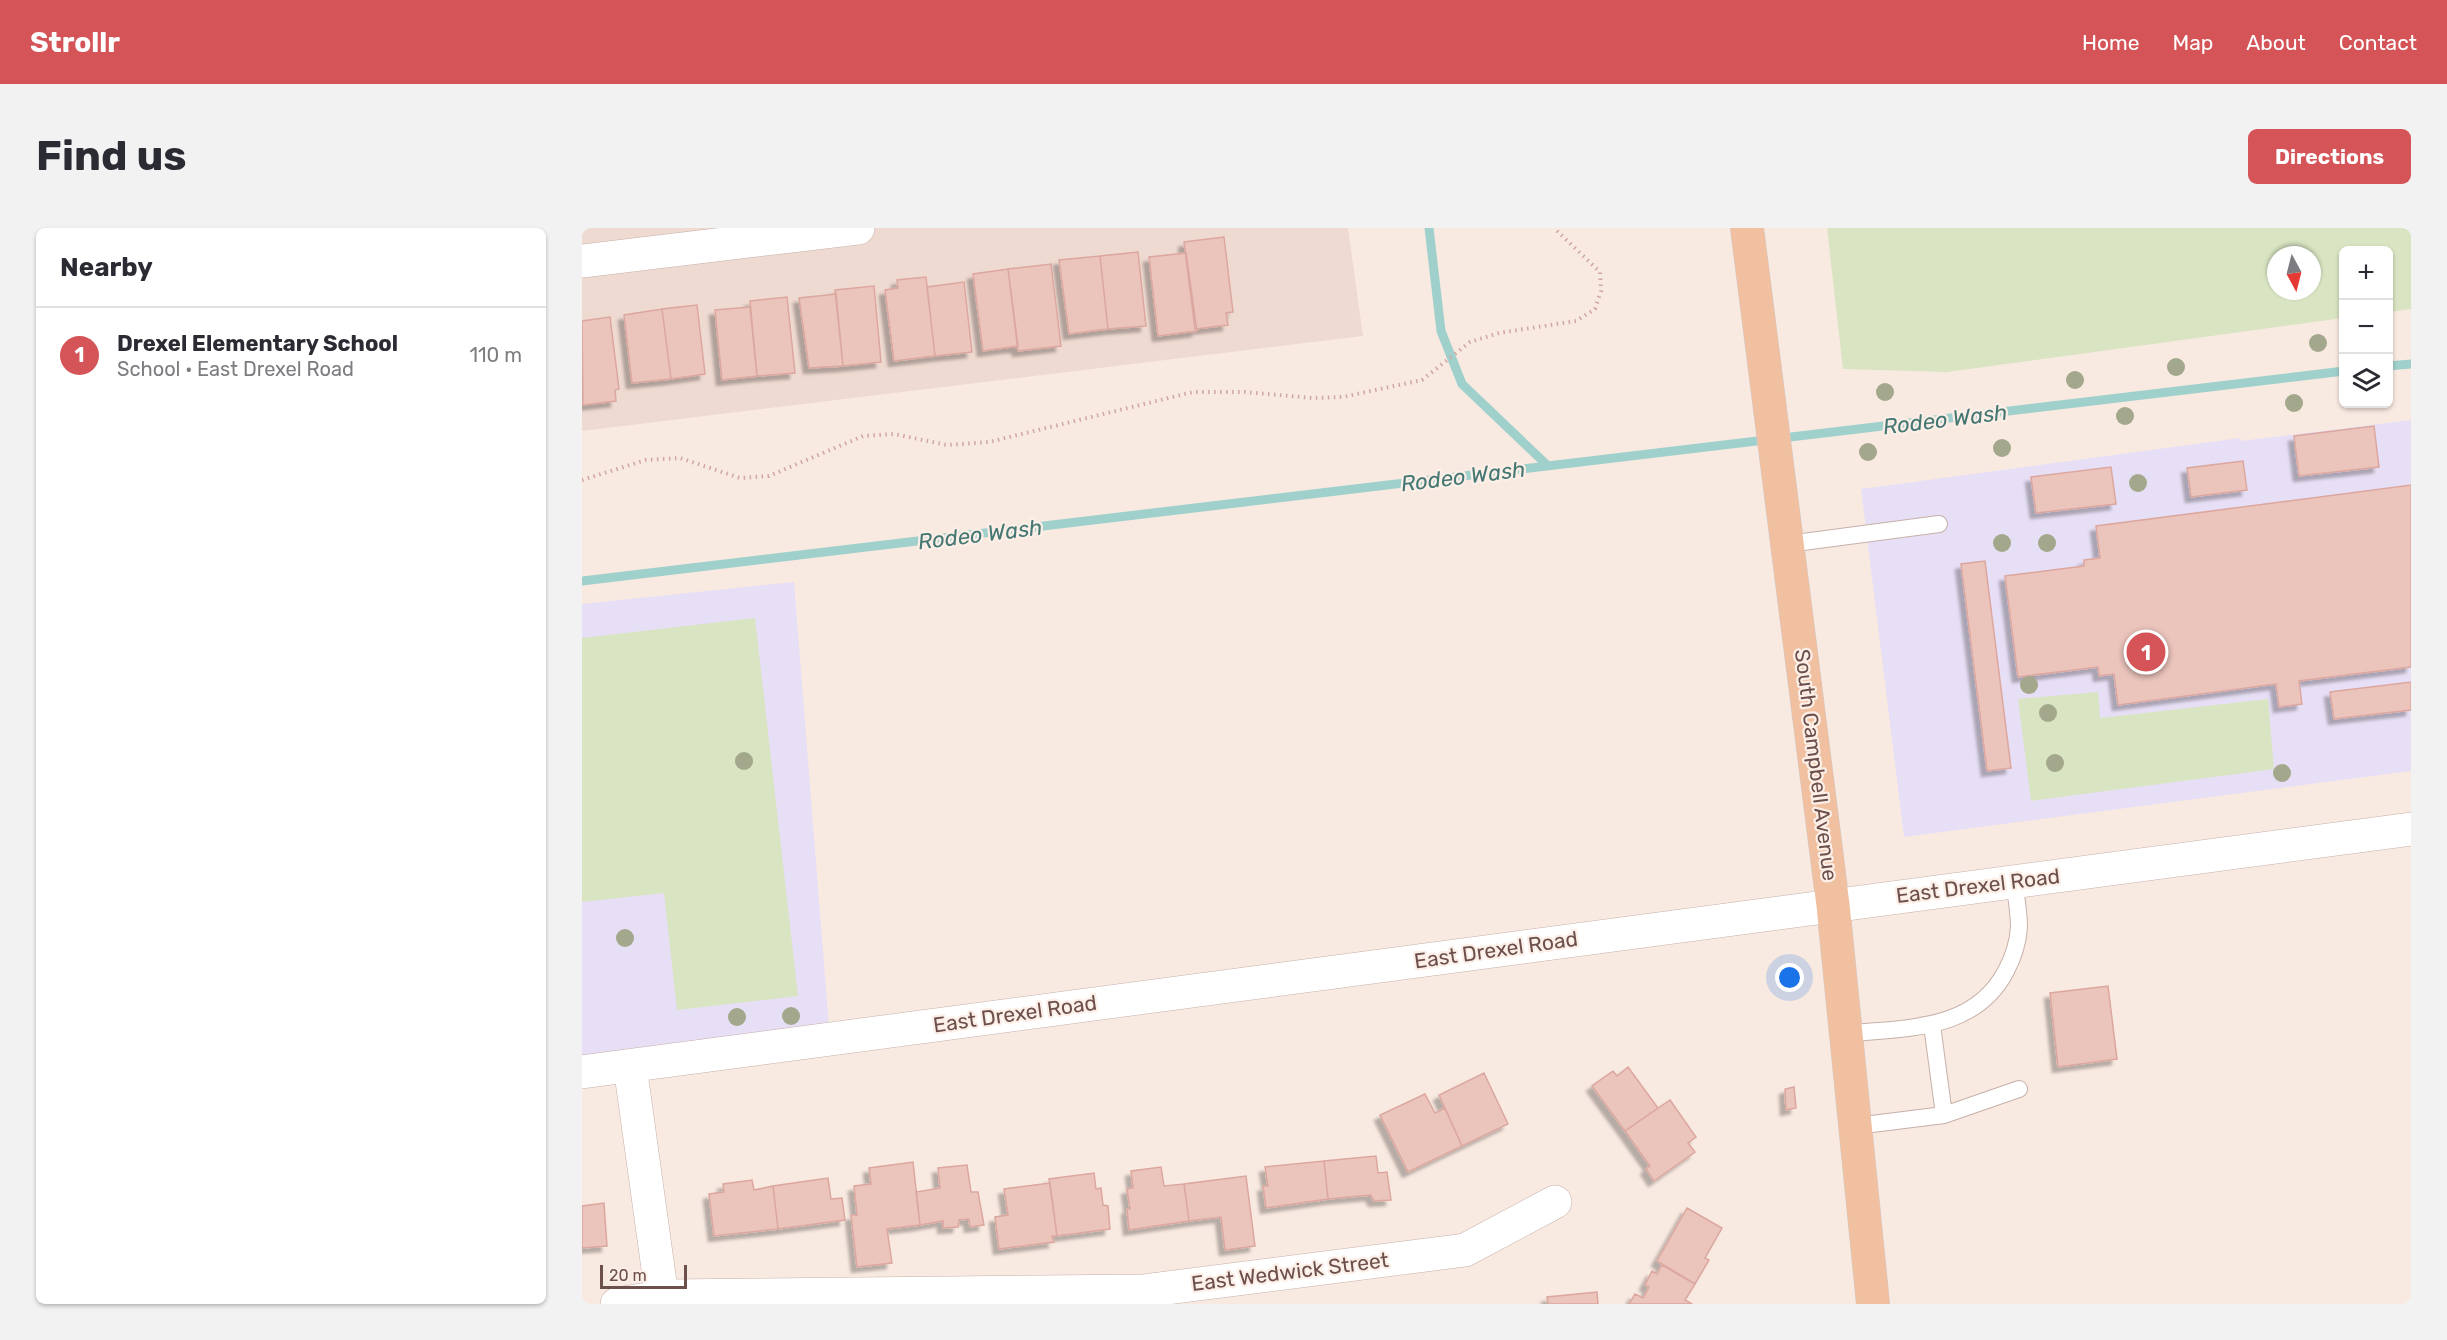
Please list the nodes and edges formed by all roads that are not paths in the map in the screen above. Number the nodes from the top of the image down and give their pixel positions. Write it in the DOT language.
graph roads {
  1 [pos="858,228"];
  2 [pos="1747,228"];
  3 [pos="582,261"];
  4 [pos="1939,524"];
  5 [pos="1788,544"];
  6 [pos="2411,829"];
  7 [pos="2014,881"];
  8 [pos="1833,905"];
  9 [pos="1932,1024"];
  10 [pos="1846,1034"];
  11 [pos="630,1066"];
  12 [pos="582,1072"];
  13 [pos="2019,1089"];
  14 [pos="1944,1115"];
  15 [pos="1856,1126"];
  16 [pos="1555,1202"];
  17 [pos="662,1297"];
  18 [pos="1144,1297"];
  19 [pos="617,1304"];
  20 [pos="1873,1304"];
  1 -- 3 [label="street"];
  2 -- 5 [label="main road, South Campbell Avenue"];
  4 -- 5 [label="lane"];
  5 -- 8 [label="main road, South Campbell Avenue"];
  6 -- 7 [label="street, East Drexel Road"];
  7 -- 8 [label="street, East Drexel Road"];
  7 -- 9 [label="lane"];
  8 -- 10 [label="main road, South Campbell Avenue"];
  8 -- 11 [label="street, East Drexel Road"];
  9 -- 10 [label="lane"];
  9 -- 14 [label="lane"];
  10 -- 15 [label="main road, South Campbell Avenue"];
  11 -- 12 [label="street, East Drexel Road"];
  11 -- 17 [label="street"];
  13 -- 14 [label="lane"];
  14 -- 15 [label="lane"];
  15 -- 20 [label="main road, South Campbell Avenue"];
  16 -- 18 [label="street, East Wedwick Street"];
  17 -- 18 [label="street, East Wedwick Street"];
  17 -- 19 [label="street, East Wedwick Street"];
}
